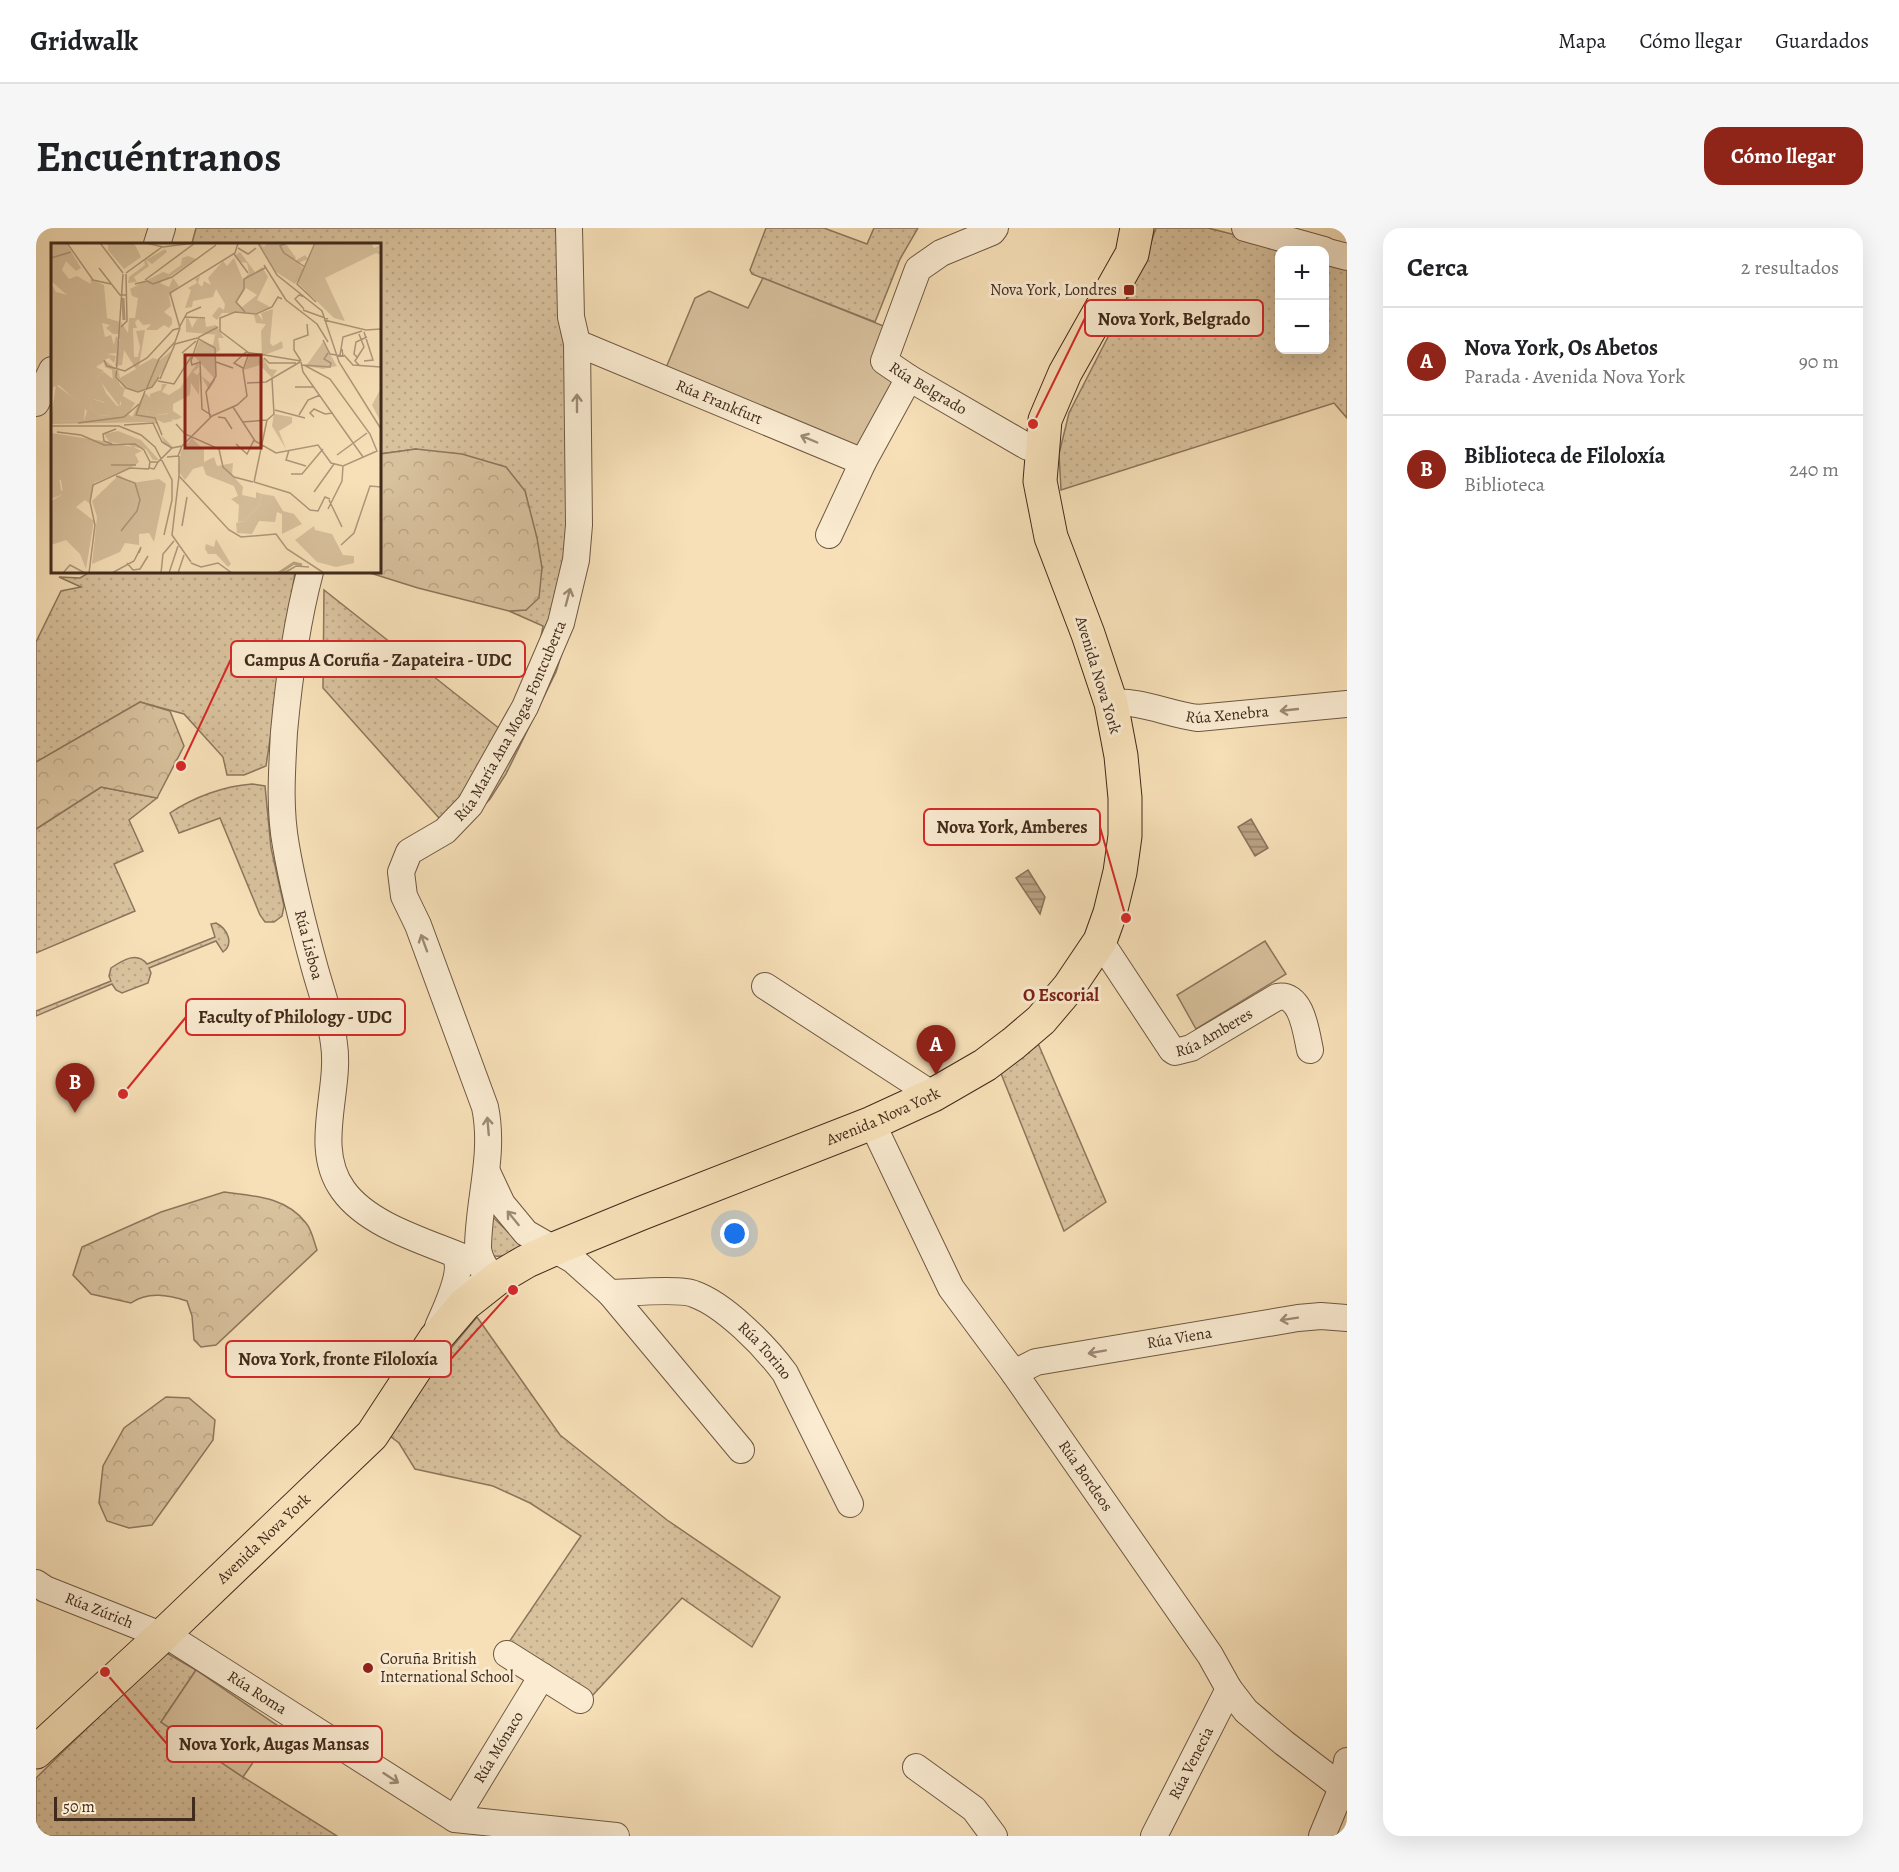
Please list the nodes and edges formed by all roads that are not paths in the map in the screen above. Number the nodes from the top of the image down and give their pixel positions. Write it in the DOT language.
graph roads {
  1 [pos="162,228"];
  2 [pos="569,228"];
  3 [pos="995,228"];
  4 [pos="1137,228"];
  5 [pos="1245,228"];
  6 [pos="157,243"];
  7 [pos="1307,246"];
  8 [pos="1329,252"];
  9 [pos="1347,257"];
  10 [pos="577,343"];
  11 [pos="51,372"];
  12 [pos="909,378"];
  13 [pos="36,403"];
  14 [pos="1043,446"];
  15 [pos="863,462"];
  16 [pos="829,535"];
  17 [pos="310,573"];
  18 [pos="1111,703"];
  19 [pos="1347,704"];
  20 [pos="1100,941"];
  21 [pos="765,986"];
  22 [pos="1310,1050"];
  23 [pos="933,1095"];
  24 [pos="872,1123"];
  25 [pos="487,1172"];
  26 [pos="554,1249"];
  27 [pos="454,1254"];
  28 [pos="485,1267"];
  29 [pos="609,1293"];
  30 [pos="465,1304"];
  31 [pos="1347,1318"];
  32 [pos="435,1339"];
  33 [pos="1014,1373"];
  34 [pos="741,1450"];
  35 [pos="850,1504"];
  36 [pos="36,1583"];
  37 [pos="163,1635"];
  38 [pos="507,1654"];
  39 [pos="542,1676"];
  40 [pos="1229,1689"];
  41 [pos="580,1700"];
  42 [pos="36,1752"];
  43 [pos="1347,1761"];
  44 [pos="916,1767"];
  45 [pos="1345,1789"];
  46 [pos="456,1819"];
  47 [pos="616,1836"];
  48 [pos="994,1836"];
  49 [pos="1154,1836"];
  50 [pos="1322,1836"];
  1 -- 6 [label="street"];
  2 -- 10 [label="street, Rúa María Ana Mogas Fontcuberta"];
  3 -- 12 [label="street, Rúa Belgrado"];
  4 -- 14 [label="main road, Avenida Nova York"];
  5 -- 7 [label="street"];
  8 -- 9 [label="street"];
  15 -- 10 [label="street, Rúa Frankfurt, one-way"];
  25 -- 10 [label="street, Rúa María Ana Mogas Fontcuberta, one-way"];
  11 -- 13 [label="street"];
  12 -- 14 [label="street, Rúa Belgrado"];
  12 -- 15 [label="street"];
  14 -- 18 [label="main road, Avenida Nova York"];
  15 -- 16 [label="street"];
  17 -- 27 [label="street, Rúa Lisboa"];
  19 -- 18 [label="street, Rúa Xenebra, one-way"];
  18 -- 20 [label="main road, Avenida Nova York"];
  20 -- 22 [label="street, Rúa Amberes"];
  20 -- 23 [label="main road, Avenida Nova York"];
  21 -- 23 [label="street"];
  23 -- 24 [label="main road, Avenida Nova York"];
  24 -- 26 [label="main road, Avenida Nova York"];
  24 -- 33 [label="street, Rúa Bordeos"];
  26 -- 25 [label="street, Rúa María Ana Mogas Fontcuberta, one-way"];
  25 -- 28 [label="street, Rúa María Ana Mogas Fontcuberta"];
  26 -- 29 [label="street"];
  26 -- 30 [label="main road, Avenida Nova York"];
  27 -- 28 [label="street, Rúa Lisboa"];
  27 -- 32 [label="street"];
  28 -- 30 [label="street, Avenida Nova York"];
  29 -- 34 [label="street"];
  29 -- 35 [label="street, Rúa Torino"];
  30 -- 32 [label="main road, Avenida Nova York"];
  31 -- 33 [label="street, Rúa Viena, one-way"];
  32 -- 37 [label="main road, Avenida Nova York"];
  33 -- 40 [label="street, Rúa Bordeos"];
  36 -- 37 [label="street, Rúa Zúrich"];
  37 -- 42 [label="main road, Avenida Nova York"];
  37 -- 46 [label="street, Rúa Roma, one-way"];
  38 -- 39 [label="street"];
  39 -- 41 [label="street"];
  39 -- 46 [label="street, Rúa Mónaco"];
  40 -- 45 [label="street, Rúa Bordeos"];
  40 -- 49 [label="street, Rúa Venecia"];
  43 -- 45 [label="street"];
  44 -- 48 [label="street"];
  45 -- 50 [label="street"];
  46 -- 47 [label="street, Rúa Roma"];
}
